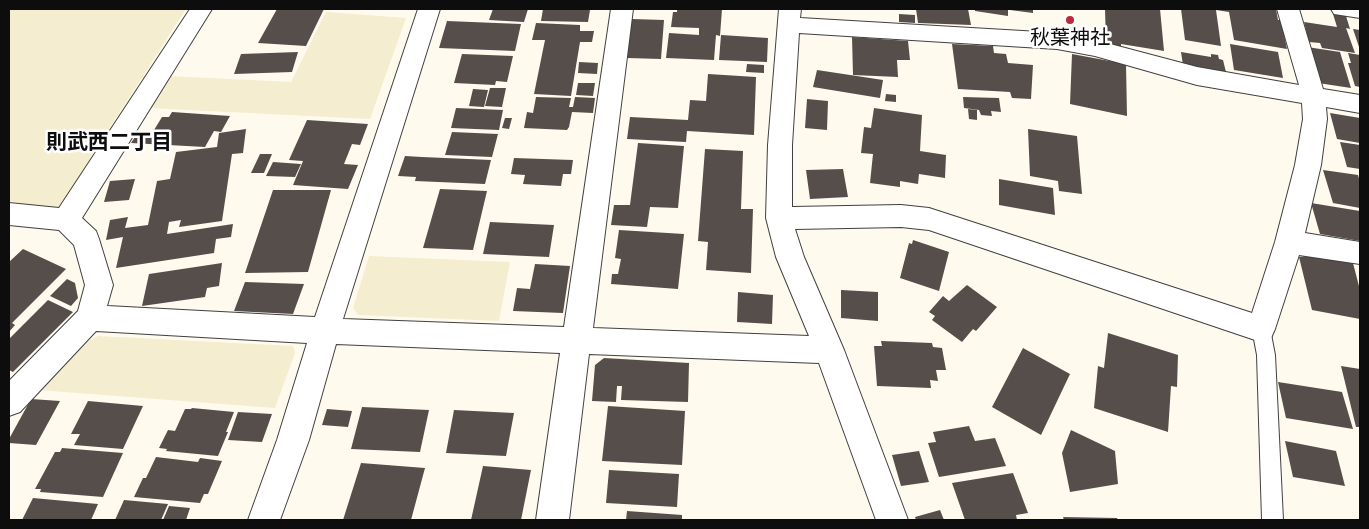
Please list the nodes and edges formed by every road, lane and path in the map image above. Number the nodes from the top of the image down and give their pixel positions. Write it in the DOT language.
graph roads {
  1 [pos="201,9"];
  2 [pos="430,9"];
  3 [pos="622,9"];
  4 [pos="1288,9"];
  5 [pos="1342,9"];
  6 [pos="1360,11"];
  7 [pos="789,17"];
  8 [pos="1314,97"];
  9 [pos="1360,104"];
  10 [pos="9,214"];
  11 [pos="779,218"];
  12 [pos="66,220"];
  13 [pos="1289,242"];
  14 [pos="1360,253"];
  15 [pos="90,318"];
  16 [pos="1261,329"];
  17 [pos="325,331"];
  18 [pos="576,341"];
  19 [pos="829,350"];
  20 [pos="9,402"];
  21 [pos="264,520"];
  22 [pos="552,520"];
  23 [pos="892,520"];
  24 [pos="1273,520"];
  1 -- 12 [label="street"];
  2 -- 17 [label="street"];
  3 -- 18 [label="street"];
  4 -- 8 [label="street"];
  5 -- 6 [label="street"];
  7 -- 8 [label="street"];
  7 -- 11 [label="street"];
  8 -- 9 [label="street"];
  8 -- 13 [label="street"];
  10 -- 12 [label="street"];
  11 -- 16 [label="street"];
  11 -- 19 [label="street"];
  12 -- 15 [label="street"];
  13 -- 14 [label="street"];
  13 -- 16 [label="street"];
  15 -- 17 [label="street"];
  15 -- 20 [label="street"];
  16 -- 24 [label="lane"];
  17 -- 18 [label="street"];
  17 -- 21 [label="street"];
  18 -- 19 [label="street"];
  18 -- 22 [label="street"];
  19 -- 23 [label="street"];
}
